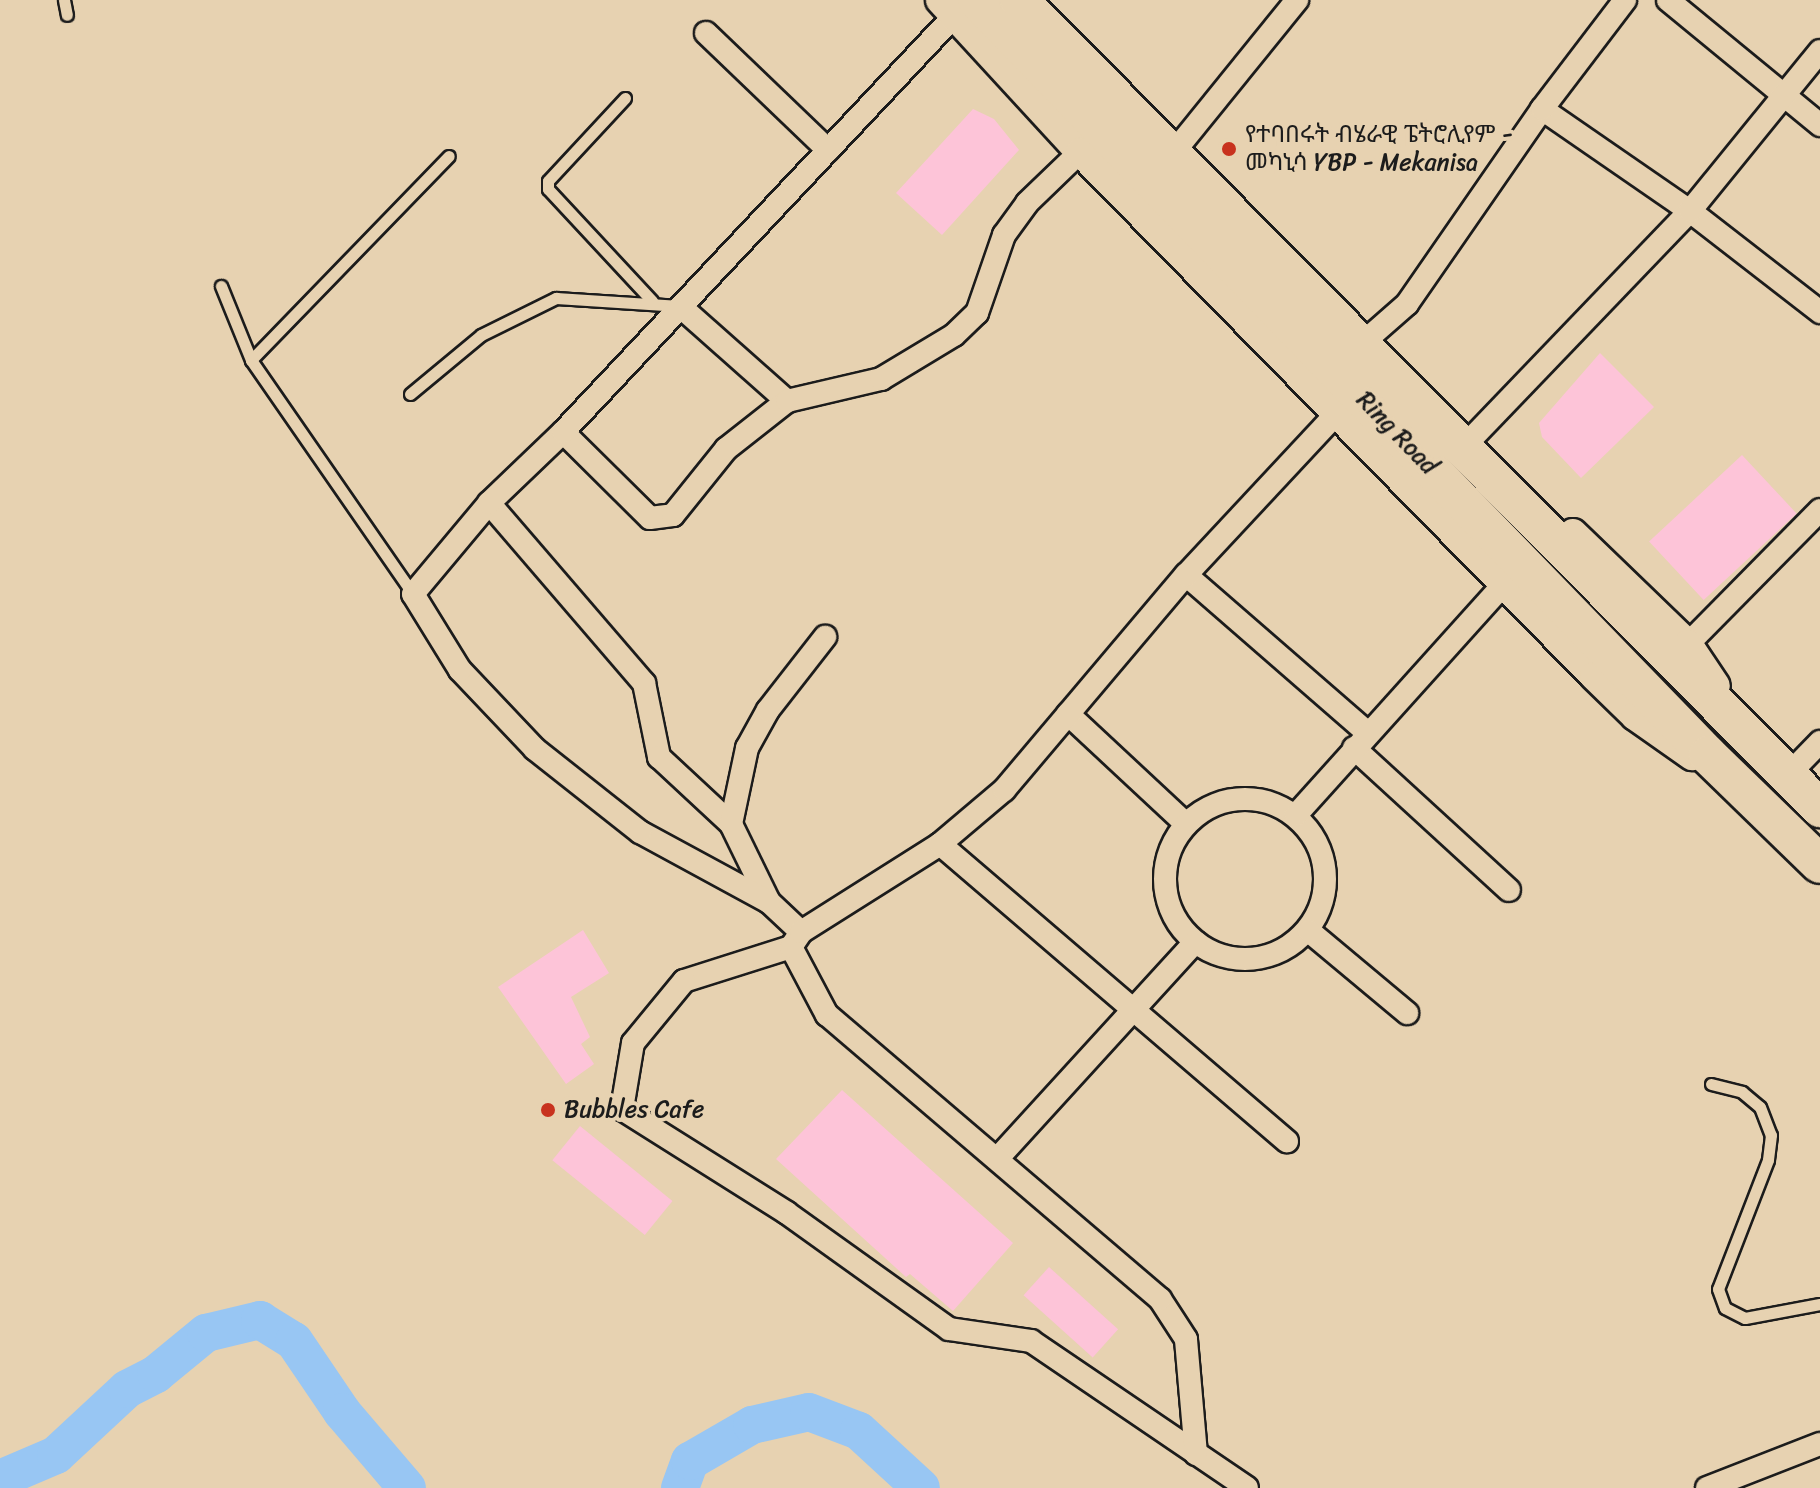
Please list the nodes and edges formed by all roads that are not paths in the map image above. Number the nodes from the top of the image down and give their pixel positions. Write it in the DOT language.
graph roads {
  1 [pos="64,0"];
  2 [pos="1019,0"];
  3 [pos="1042,0"];
  4 [pos="1297,0"];
  5 [pos="1625,0"];
  6 [pos="1668,0"];
  7 [pos="957,5"];
  8 [pos="67,15"];
  9 [pos="706,33"];
  10 [pos="1820,51"];
  11 [pos="1784,95"];
  12 [pos="625,98"];
  13 [pos="1542,109"];
  14 [pos="1820,125"];
  15 [pos="1182,142"];
  16 [pos="828,150"];
  17 [pos="1080,152"];
  18 [pos="449,156"];
  19 [pos="1690,211"];
  20 [pos="221,286"];
  21 [pos="652,301"];
  22 [pos="681,307"];
  23 [pos="1820,312"];
  24 [pos="1374,333"];
  25 [pos="251,360"];
  26 [pos="410,394"];
  27 [pos="787,401"];
  28 [pos="1335,415"];
  29 [pos="563,432"];
  30 [pos="1475,435"];
  31 [pos="489,503"];
  32 [pos="1820,510"];
  33 [pos="1186,575"];
  34 [pos="1506,582"];
  35 [pos="413,594"];
  36 [pos="825,637"];
  37 [pos="1688,644"];
  38 [pos="1068,714"];
  39 [pos="1361,741"];
  40 [pos="1820,742"];
  41 [pos="1756,747"];
  42 [pos="1786,777"];
  43 [pos="1740,787"];
  44 [pos="1820,808"];
  45 [pos="1296,815"];
  46 [pos="731,824"];
  47 [pos="1186,824"];
  48 [pos="940,844"];
  49 [pos="1820,864"];
  50 [pos="1509,890"];
  51 [pos="769,902"];
  52 [pos="1309,931"];
  53 [pos="796,939"];
  54 [pos="1195,942"];
  55 [pos="1130,1009"];
  56 [pos="1407,1013"];
  57 [pos="1711,1084"];
  58 [pos="1287,1141"];
  59 [pos="997,1159"];
  60 [pos="1820,1304"];
  61 [pos="1820,1444"];
  62 [pos="1196,1454"];
  63 [pos="1247,1488"];
  64 [pos="1707,1488"];
  1 -- 8 [label="lane"];
  2 -- 41 [label="highway, Ring Road"];
  3 -- 15 [label="street"];
  4 -- 15 [label="street"];
  5 -- 13 [label="street"];
  6 -- 11 [label="street"];
  7 -- 16 [label="street"];
  7 -- 17 [label="street"];
  7 -- 43 [label="highway, Ring Road"];
  9 -- 16 [label="street"];
  10 -- 11 [label="street"];
  11 -- 14 [label="street"];
  11 -- 19 [label="street"];
  12 -- 21 [label="lane"];
  13 -- 19 [label="street"];
  13 -- 24 [label="street"];
  15 -- 24 [label="street"];
  16 -- 22 [label="street"];
  17 -- 27 [label="street"];
  17 -- 28 [label="street"];
  18 -- 25 [label="lane"];
  19 -- 23 [label="street"];
  19 -- 30 [label="street"];
  20 -- 25 [label="lane"];
  21 -- 22 [label="lane"];
  21 -- 26 [label="lane"];
  22 -- 27 [label="street"];
  22 -- 29 [label="street"];
  24 -- 30 [label="street"];
  25 -- 35 [label="lane"];
  27 -- 29 [label="street"];
  28 -- 33 [label="street"];
  28 -- 34 [label="street"];
  29 -- 31 [label="street"];
  30 -- 37 [label="street"];
  31 -- 35 [label="street"];
  31 -- 46 [label="street"];
  32 -- 37 [label="street"];
  33 -- 38 [label="street"];
  33 -- 39 [label="street"];
  34 -- 39 [label="street"];
  34 -- 43 [label="street"];
  35 -- 51 [label="street"];
  36 -- 46 [label="street"];
  37 -- 41 [label="street"];
  38 -- 47 [label="street"];
  38 -- 48 [label="street"];
  39 -- 45 [label="street"];
  39 -- 50 [label="street"];
  40 -- 42 [label="street"];
  41 -- 42 [label="highway, Ring Road"];
  42 -- 44 [label="highway, Ring Road"];
  43 -- 49 [label="highway, Ring Road"];
  45 -- 47 [label="street"];
  45 -- 52 [label="street"];
  46 -- 51 [label="street"];
  47 -- 54 [label="street"];
  48 -- 53 [label="street"];
  48 -- 55 [label="street"];
  51 -- 53 [label="street"];
  52 -- 54 [label="street"];
  52 -- 56 [label="street"];
  53 -- 59 [label="street"];
  53 -- 62 [label="street"];
  54 -- 55 [label="street"];
  55 -- 58 [label="street"];
  55 -- 59 [label="street"];
  57 -- 60 [label="lane"];
  59 -- 62 [label="street"];
  61 -- 64 [label="street"];
  62 -- 63 [label="street"];
}
